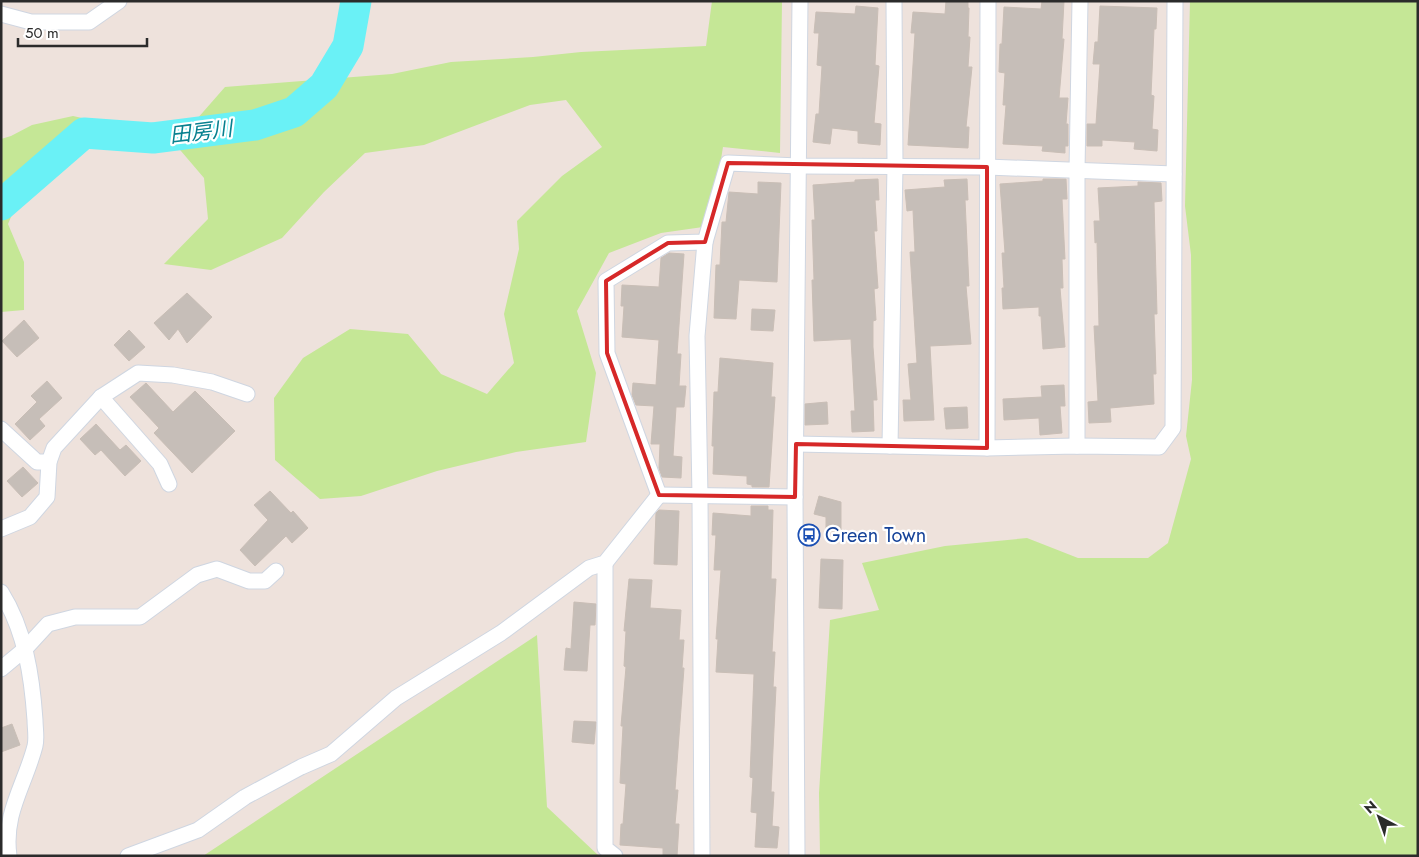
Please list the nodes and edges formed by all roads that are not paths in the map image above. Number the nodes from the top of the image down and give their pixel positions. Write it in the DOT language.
graph roads {
  1 [pos="120,1"];
  2 [pos="800,1"];
  3 [pos="894,1"];
  4 [pos="988,1"];
  5 [pos="1080,1"];
  6 [pos="1175,1"];
  7 [pos="1,14"];
  8 [pos="799,166"];
  9 [pos="895,166"];
  10 [pos="987,166"];
  11 [pos="1078,170"];
  12 [pos="1174,174"];
  13 [pos="705,242"];
  14 [pos="247,394"];
  15 [pos="101,397"];
  16 [pos="1,429"];
  17 [pos="796,444"];
  18 [pos="890,446"];
  19 [pos="1077,446"];
  20 [pos="987,448"];
  21 [pos="50,462"];
  22 [pos="169,484"];
  23 [pos="659,496"];
  24 [pos="700,496"];
  25 [pos="796,497"];
  26 [pos="1,529"];
  27 [pos="605,563"];
  28 [pos="276,571"];
  29 [pos="1,592"];
  30 [pos="25,649"];
  31 [pos="1,669"];
  32 [pos="9,856"];
  33 [pos="128,856"];
  34 [pos="615,856"];
  35 [pos="702,856"];
  36 [pos="797,856"];
  1 -- 7 [label="street"];
  2 -- 8 [label="street"];
  3 -- 9 [label="street"];
  4 -- 10 [label="street"];
  5 -- 11 [label="street"];
  6 -- 12 [label="street"];
  8 -- 9 [label="street"];
  8 -- 13 [label="street"];
  8 -- 17 [label="street"];
  9 -- 10 [label="street"];
  9 -- 18 [label="street"];
  10 -- 11 [label="street"];
  10 -- 20 [label="street"];
  11 -- 12 [label="street"];
  11 -- 19 [label="street"];
  12 -- 19 [label="street"];
  13 -- 23 [label="street"];
  13 -- 24 [label="street"];
  14 -- 15 [label="street"];
  15 -- 21 [label="street"];
  15 -- 22 [label="street"];
  16 -- 21 [label="street"];
  17 -- 18 [label="street"];
  17 -- 25 [label="street"];
  18 -- 20 [label="street"];
  19 -- 20 [label="street"];
  21 -- 26 [label="street"];
  23 -- 24 [label="street"];
  23 -- 27 [label="street"];
  24 -- 25 [label="street"];
  24 -- 35 [label="street"];
  25 -- 36 [label="street"];
  27 -- 33 [label="street"];
  27 -- 34 [label="street"];
  28 -- 30 [label="street"];
  29 -- 30 [label="street"];
  30 -- 31 [label="street"];
  30 -- 32 [label="street"];
}
